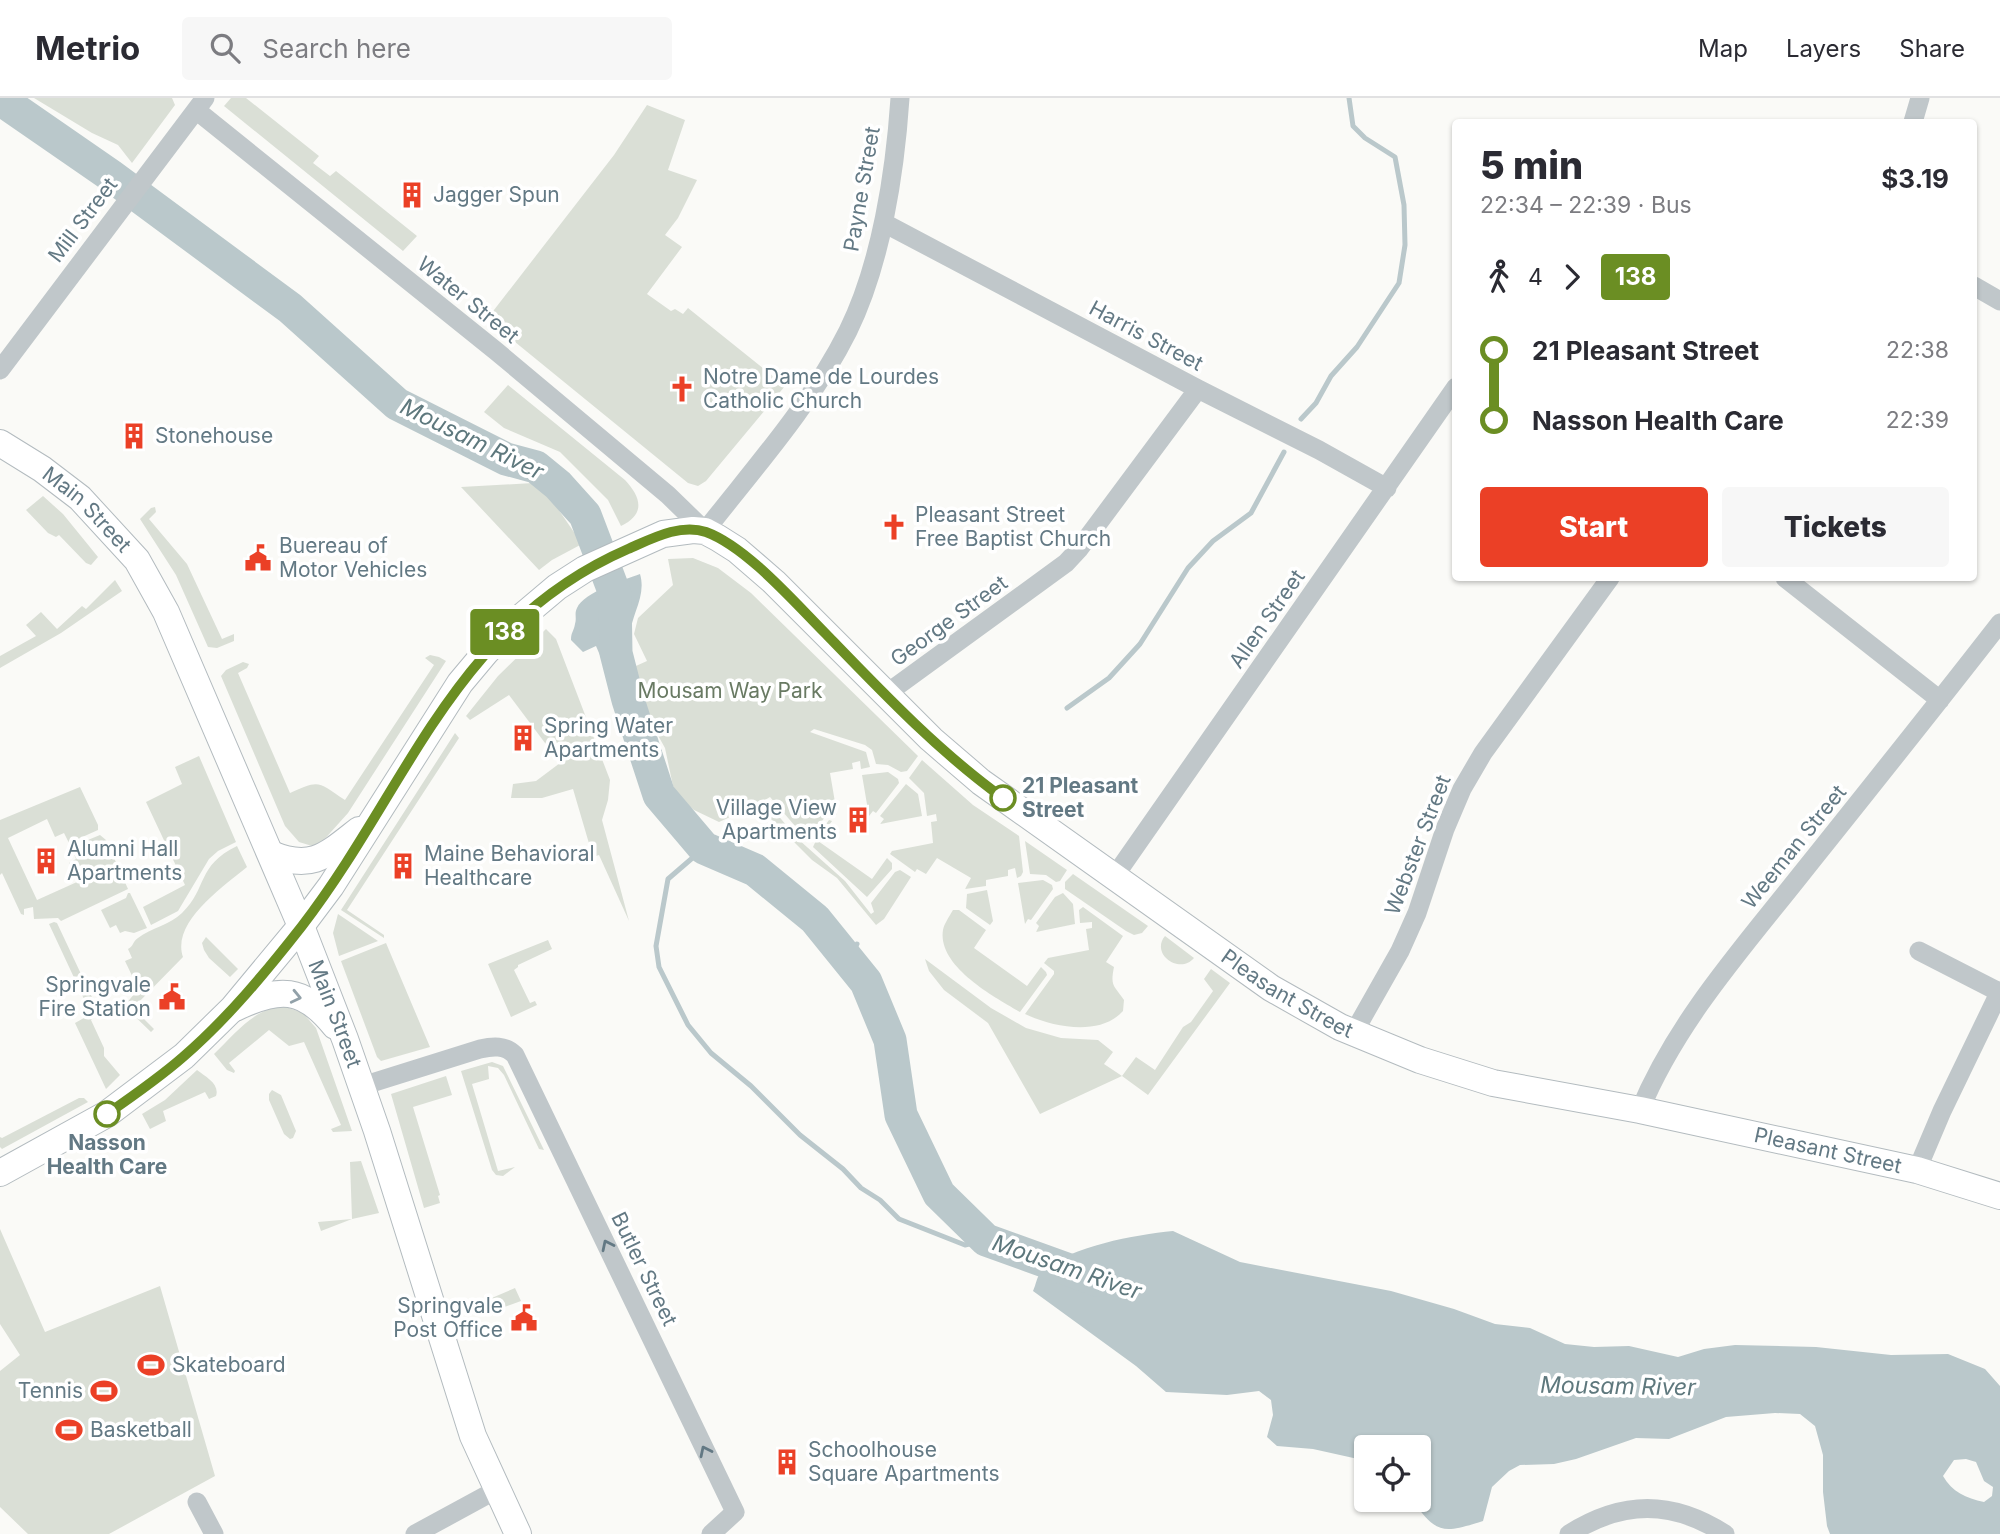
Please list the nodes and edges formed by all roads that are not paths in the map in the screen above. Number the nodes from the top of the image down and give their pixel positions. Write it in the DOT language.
graph roads {
  1 [pos="900,98"];
  2 [pos="1920,98"];
  3 [pos="201,104"];
  4 [pos="1914,119"];
  5 [pos="884,223"];
  6 [pos="1977,288"];
  7 [pos="2000,301"];
  8 [pos="0,370"];
  9 [pos="1198,389"];
  10 [pos="1452,393"];
  11 [pos="0,443"];
  12 [pos="1387,488"];
  13 [pos="705,531"];
  14 [pos="1608,581"];
  15 [pos="1789,581"];
  16 [pos="2000,623"];
  17 [pos="886,694"];
  18 [pos="1940,700"];
  19 [pos="372,820"];
  20 [pos="271,855"];
  21 [pos="1114,877"];
  22 [pos="302,926"];
  23 [pos="1919,951"];
  24 [pos="2000,992"];
  25 [pos="233,1008"];
  26 [pos="1353,1034"];
  27 [pos="345,1039"];
  28 [pos="362,1086"];
  29 [pos="1640,1110"];
  30 [pos="1917,1170"];
  31 [pos="0,1173"];
  32 [pos="2000,1196"];
  33 [pos="496,1490"];
  34 [pos="197,1502"];
  35 [pos="214,1534"];
  36 [pos="415,1534"];
  37 [pos="518,1534"];
  38 [pos="711,1534"];
  39 [pos="1569,1534"];
  40 [pos="1725,1534"];
  1 -- 5 [label="street, Payne Street"];
  2 -- 4 [label="street"];
  3 -- 8 [label="street, Mill Street"];
  3 -- 13 [label="street, Water Street"];
  5 -- 9 [label="street, Harris Street"];
  5 -- 13 [label="street, Payne Street"];
  6 -- 7 [label="street"];
  9 -- 12 [label="street, Harris Street"];
  9 -- 17 [label="street, George Street"];
  10 -- 12 [label="street, Allen Street"];
  11 -- 20 [label="main road, Main Street"];
  12 -- 21 [label="street, Allen Street"];
  13 -- 17 [label="main road, Pleasant Street"];
  13 -- 19 [label="main road"];
  14 -- 26 [label="street, Webster Street"];
  15 -- 18 [label="street"];
  16 -- 18 [label="street, Weeman Street"];
  17 -- 21 [label="main road, Pleasant Street"];
  18 -- 29 [label="street, Weeman Street"];
  19 -- 20 [label="main road"];
  19 -- 22 [label="main road"];
  20 -- 22 [label="main road, Main Street"];
  21 -- 26 [label="main road, Pleasant Street"];
  22 -- 25 [label="main road"];
  22 -- 27 [label="main road, Main Street"];
  23 -- 24 [label="street"];
  24 -- 30 [label="street"];
  25 -- 27 [label="main road, one-way"];
  25 -- 31 [label="main road"];
  26 -- 29 [label="main road, Pleasant Street"];
  27 -- 28 [label="main road, Main Street"];
  28 -- 33 [label="main road, Main Street"];
  38 -- 28 [label="street, Butler Street, one-way"];
  29 -- 30 [label="main road, Pleasant Street"];
  30 -- 32 [label="main road, Pleasant Street"];
  33 -- 36 [label="street"];
  33 -- 37 [label="main road, Main Street"];
  34 -- 35 [label="street"];
  39 -- 40 [label="street"];
}
